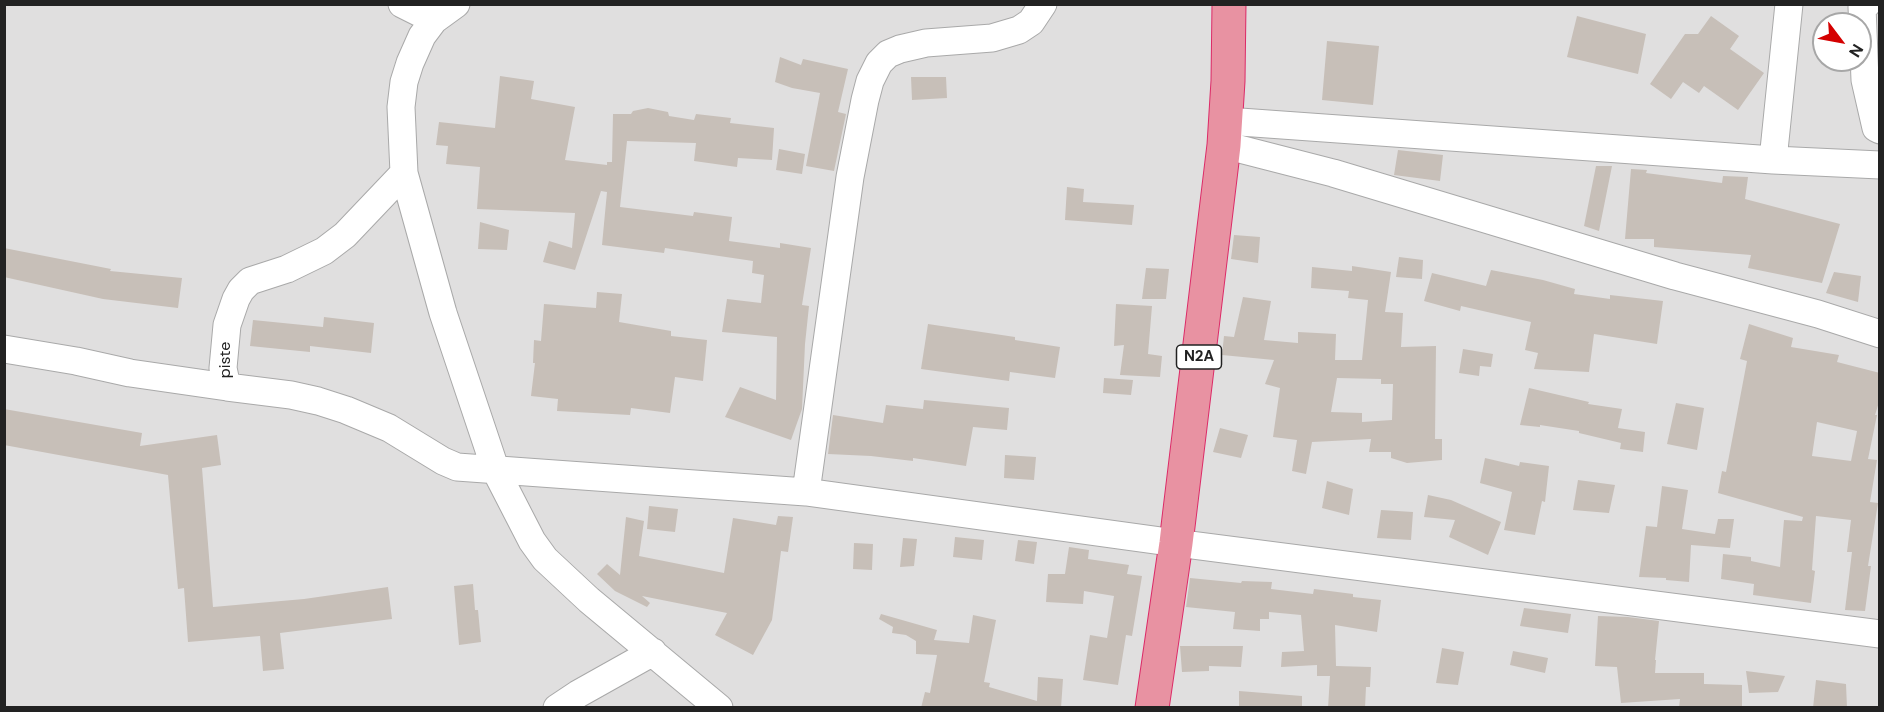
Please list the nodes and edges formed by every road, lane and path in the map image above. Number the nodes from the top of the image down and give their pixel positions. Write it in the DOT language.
graph roads {
  1 [pos="402,4"];
  2 [pos="456,4"];
  3 [pos="1043,4"];
  4 [pos="1229,4"];
  5 [pos="1789,4"];
  6 [pos="1867,4"];
  7 [pos="434,20"];
  8 [pos="1880,130"];
  9 [pos="1225,133"];
  10 [pos="1773,160"];
  11 [pos="1880,165"];
  12 [pos="404,173"];
  13 [pos="1880,334"];
  14 [pos="4,349"];
  15 [pos="226,387"];
  16 [pos="496,471"];
  17 [pos="806,492"];
  18 [pos="1176,543"];
  19 [pos="1880,634"];
  20 [pos="653,652"];
  21 [pos="557,708"];
  22 [pos="719,708"];
  23 [pos="1152,708"];
  1 -- 7 [label="street"];
  2 -- 7 [label="street"];
  3 -- 17 [label="street"];
  4 -- 9 [label="highway, N2A"];
  5 -- 10 [label="street"];
  6 -- 8 [label="street"];
  7 -- 12 [label="street"];
  9 -- 10 [label="street"];
  9 -- 13 [label="street"];
  9 -- 18 [label="highway, N2A"];
  10 -- 11 [label="street"];
  12 -- 15 [label="street, piste"];
  12 -- 16 [label="street"];
  14 -- 15 [label="street"];
  15 -- 16 [label="street, piste"];
  16 -- 17 [label="street, piste"];
  16 -- 20 [label="street"];
  17 -- 18 [label="street, piste"];
  18 -- 19 [label="street, piste"];
  18 -- 23 [label="highway, N2A"];
  20 -- 21 [label="street"];
  20 -- 22 [label="street"];
}
